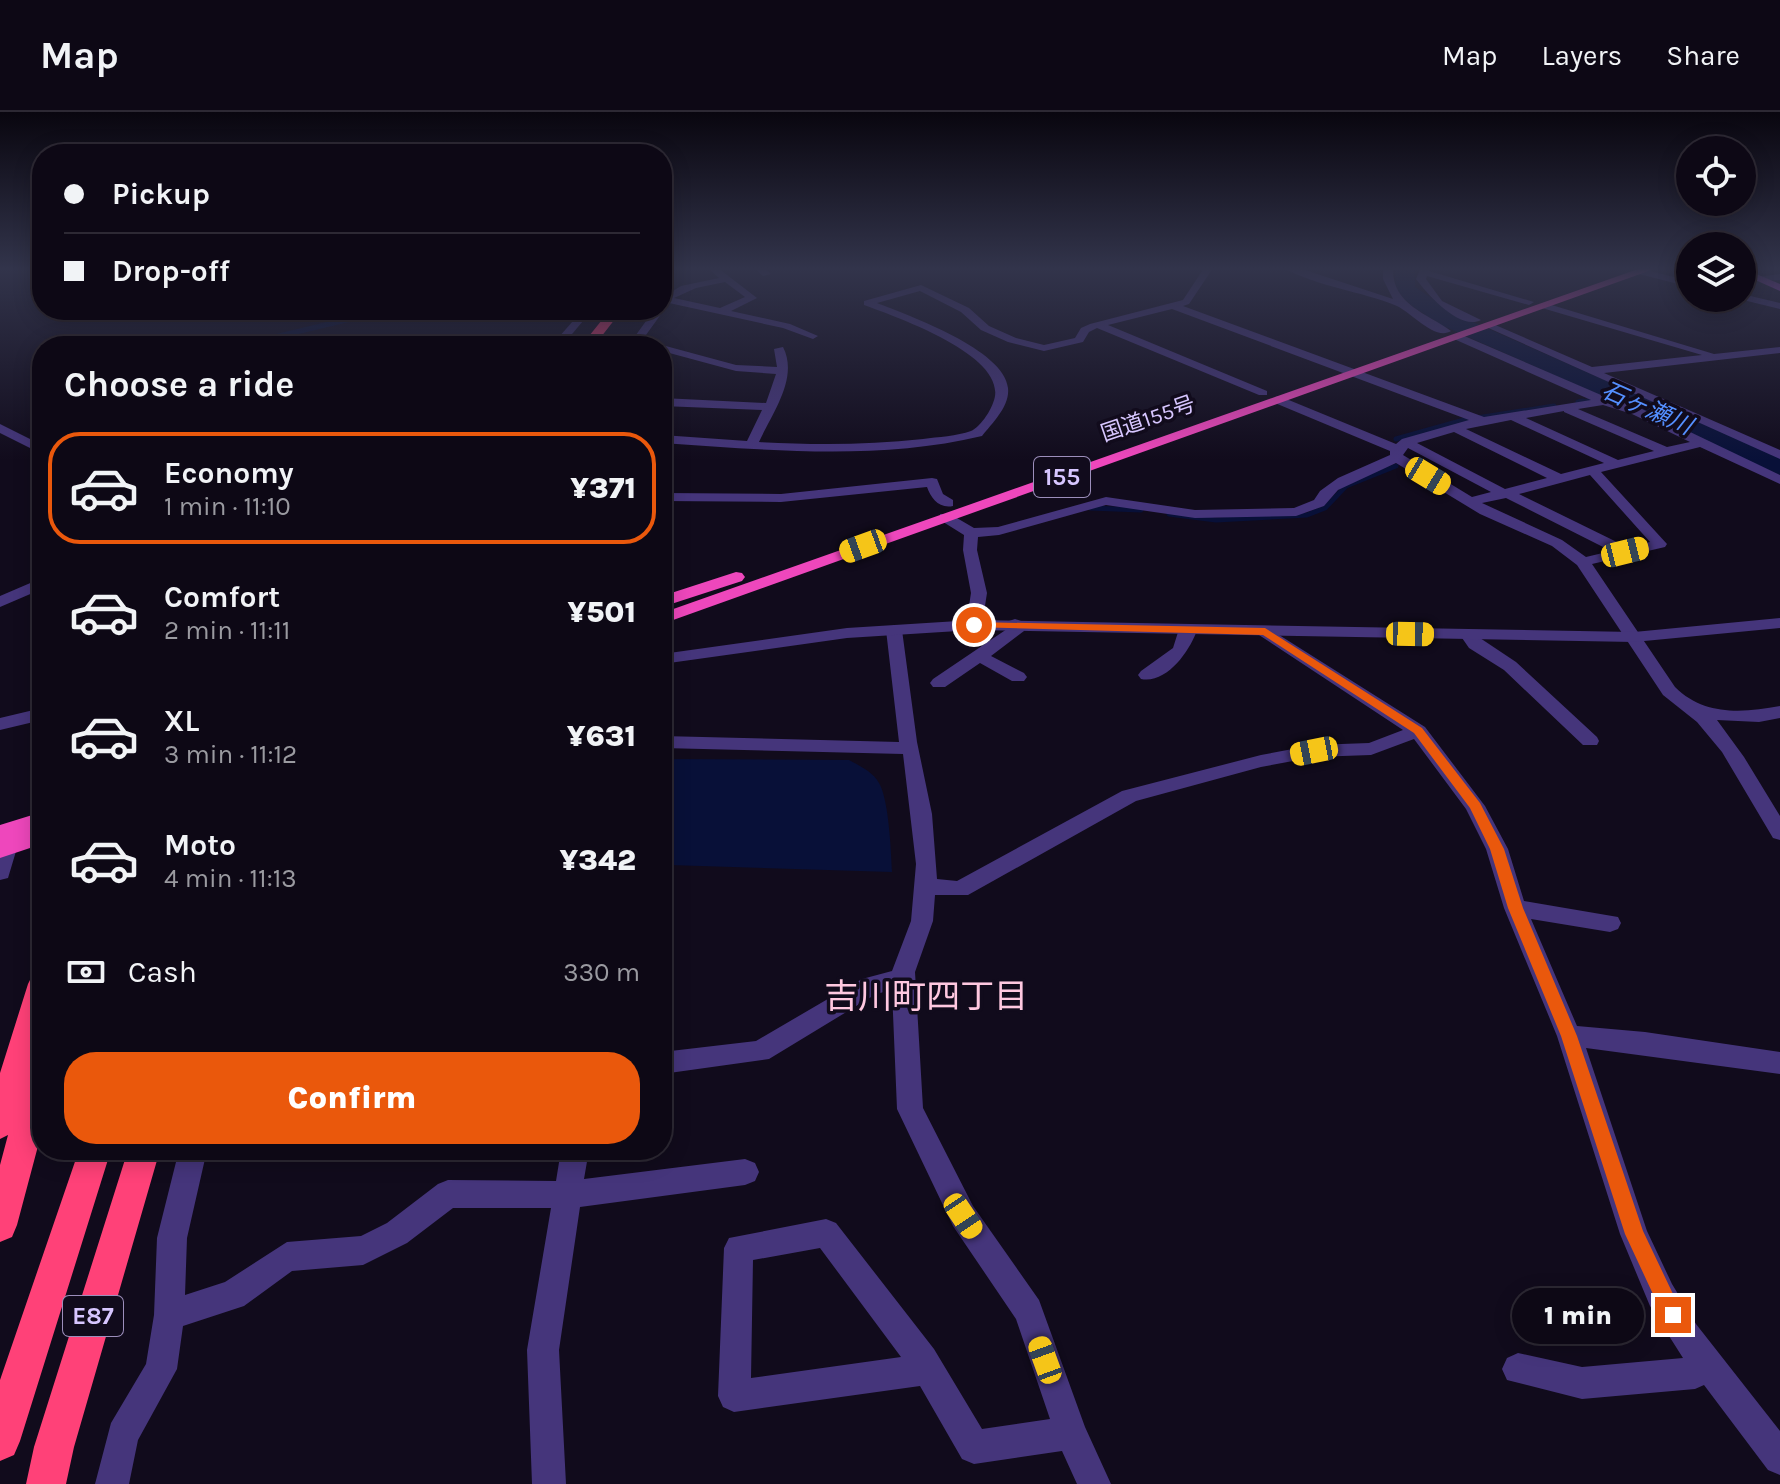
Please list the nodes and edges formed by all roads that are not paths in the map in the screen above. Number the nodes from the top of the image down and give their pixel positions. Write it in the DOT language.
graph roads {
  1 [pos="802,332"];
  2 [pos="933,332"];
  3 [pos="995,332"];
  4 [pos="1084,332"];
  5 [pos="1115,332"];
  6 [pos="1245,332"];
  7 [pos="1451,332"];
  8 [pos="1459,332"];
  9 [pos="1502,332"];
  10 [pos="1632,332"];
  11 [pos="1454,333"];
  12 [pos="813,336"];
  13 [pos="779,349"];
  14 [pos="1780,350"];
  15 [pos="672,351"];
  16 [pos="1716,357"];
  17 [pos="1347,370"];
  18 [pos="783,371"];
  19 [pos="1587,371"];
  20 [pos="1551,377"];
  21 [pos="1263,393"];
  22 [pos="1279,400"];
  23 [pos="1604,401"];
  24 [pos="672,402"];
  25 [pos="769,407"];
  26 [pos="1568,409"];
  27 [pos="1514,417"];
  28 [pos="1483,421"];
  29 [pos="0,428"];
  30 [pos="1457,429"];
  31 [pos="672,440"];
  32 [pos="1703,442"];
  33 [pos="32,445"];
  34 [pos="751,445"];
  35 [pos="1400,449"];
  36 [pos="1665,451"];
  37 [pos="1780,455"];
  38 [pos="1616,464"];
  39 [pos="1592,470"];
  40 [pos="1560,479"];
  41 [pos="1780,480"];
  42 [pos="1506,493"];
  43 [pos="672,497"];
  44 [pos="1470,502"];
  45 [pos="946,510"];
  46 [pos="971,533"];
  47 [pos="1625,552"];
  48 [pos="1583,562"];
  49 [pos="32,588"];
  50 [pos="672,599"];
  51 [pos="0,602"];
  52 [pos="672,615"];
  53 [pos="1780,623"];
  54 [pos="1015,624"];
  55 [pos="974,625"];
  56 [pos="1187,629"];
  57 [pos="894,630"];
  58 [pos="1265,631"];
  59 [pos="1468,635"];
  60 [pos="1634,637"];
  61 [pos="979,656"];
  62 [pos="672,657"];
  63 [pos="1147,675"];
  64 [pos="1018,677"];
  65 [pos="939,683"];
  66 [pos="1780,712"];
  67 [pos="1698,714"];
  68 [pos="32,716"];
  69 [pos="0,724"];
  70 [pos="1418,731"];
  71 [pos="1590,741"];
  72 [pos="672,742"];
  73 [pos="910,748"];
  74 [pos="32,826"];
  75 [pos="1780,833"];
  76 [pos="32,838"];
  77 [pos="2,844"];
  78 [pos="0,872"];
  79 [pos="925,886"];
  80 [pos="1515,908"];
  81 [pos="1610,923"];
  82 [pos="903,978"];
  83 [pos="32,1017"];
  84 [pos="1569,1036"];
  85 [pos="672,1062"];
  86 [pos="1779,1065"];
  87 [pos="32,1108"];
  88 [pos="0,1124"];
  89 [pos="91,1160"];
  90 [pos="141,1160"];
  91 [pos="191,1160"];
  92 [pos="573,1160"];
  93 [pos="745,1172"];
  94 [pos="568,1195"];
  95 [pos="0,1225"];
  96 [pos="169,1315"];
  97 [pos="1710,1366"];
  98 [pos="928,1369"];
  99 [pos="1518,1369"];
  100 [pos="1071,1433"];
  101 [pos="0,1441"];
  102 [pos="1780,1458"];
  103 [pos="46,1484"];
  104 [pos="112,1484"];
  105 [pos="549,1484"];
  106 [pos="1094,1484"];
  1 -- 12 [label="street"];
  2 -- 34 [label="street"];
  3 -- 4 [label="street"];
  5 -- 21 [label="street"];
  6 -- 17 [label="street"];
  7 -- 11 [label="street"];
  8 -- 11 [label="highway, 国道155号 / 155"];
  9 -- 19 [label="street"];
  10 -- 16 [label="street"];
  11 -- 17 [label="highway, 国道155号 / 155"];
  11 -- 20 [label="street"];
  13 -- 18 [label="street"];
  14 -- 16 [label="street"];
  15 -- 18 [label="street"];
  16 -- 19 [label="street"];
  17 -- 21 [label="highway, 国道155号 / 155"];
  17 -- 22 [label="highway, 国道155号 / 155"];
  17 -- 28 [label="street"];
  18 -- 25 [label="street"];
  19 -- 20 [label="street"];
  19 -- 37 [label="street"];
  20 -- 23 [label="street"];
  21 -- 45 [label="highway, 国道155号 / 155"];
  22 -- 35 [label="street"];
  22 -- 45 [label="highway, 国道155号 / 155"];
  23 -- 26 [label="street"];
  23 -- 32 [label="street"];
  24 -- 25 [label="street"];
  25 -- 34 [label="street"];
  26 -- 27 [label="street"];
  26 -- 36 [label="street"];
  27 -- 28 [label="street"];
  27 -- 38 [label="street"];
  28 -- 30 [label="street"];
  29 -- 33 [label="street"];
  30 -- 35 [label="street"];
  30 -- 40 [label="street"];
  31 -- 34 [label="street"];
  32 -- 36 [label="street"];
  32 -- 41 [label="street"];
  35 -- 42 [label="street"];
  35 -- 44 [label="street"];
  35 -- 46 [label="street"];
  36 -- 38 [label="street"];
  38 -- 39 [label="street"];
  39 -- 40 [label="street"];
  39 -- 47 [label="street"];
  40 -- 42 [label="street"];
  42 -- 44 [label="street"];
  42 -- 47 [label="street"];
  43 -- 45 [label="street"];
  44 -- 48 [label="street"];
  45 -- 46 [label="street"];
  45 -- 50 [label="highway, 国道155号 / 155"];
  45 -- 52 [label="highway, 国道155号 / 155"];
  46 -- 55 [label="street"];
  47 -- 48 [label="street"];
  48 -- 60 [label="street"];
  49 -- 51 [label="street"];
  53 -- 60 [label="street"];
  54 -- 55 [label="street"];
  54 -- 56 [label="street"];
  54 -- 61 [label="street"];
  55 -- 57 [label="street"];
  56 -- 58 [label="street"];
  56 -- 63 [label="street"];
  57 -- 62 [label="street"];
  57 -- 73 [label="street"];
  58 -- 59 [label="street"];
  58 -- 70 [label="street"];
  59 -- 60 [label="street"];
  59 -- 71 [label="street"];
  60 -- 67 [label="street"];
  61 -- 64 [label="street"];
  61 -- 65 [label="street"];
  66 -- 67 [label="street"];
  67 -- 75 [label="street"];
  68 -- 69 [label="street"];
  70 -- 79 [label="street"];
  70 -- 80 [label="street"];
  72 -- 73 [label="street"];
  73 -- 79 [label="street"];
  74 -- 77 [label="highway"];
  76 -- 77 [label="highway"];
  77 -- 78 [label="street"];
  79 -- 82 [label="street"];
  80 -- 81 [label="street"];
  80 -- 84 [label="street"];
  82 -- 85 [label="street"];
  82 -- 100 [label="street"];
  83 -- 88 [label="highway"];
  84 -- 86 [label="street"];
  84 -- 97 [label="street"];
  87 -- 95 [label="highway"];
  89 -- 101 [label="highway, E87"];
  90 -- 103 [label="highway, E87"];
  91 -- 96 [label="street"];
  92 -- 94 [label="street"];
  93 -- 94 [label="street"];
  94 -- 96 [label="street"];
  94 -- 105 [label="street"];
  96 -- 104 [label="street"];
  97 -- 99 [label="street"];
  97 -- 102 [label="street"];
  98 -- 98 [label="street"];
  98 -- 100 [label="street"];
  100 -- 106 [label="street"];
}
